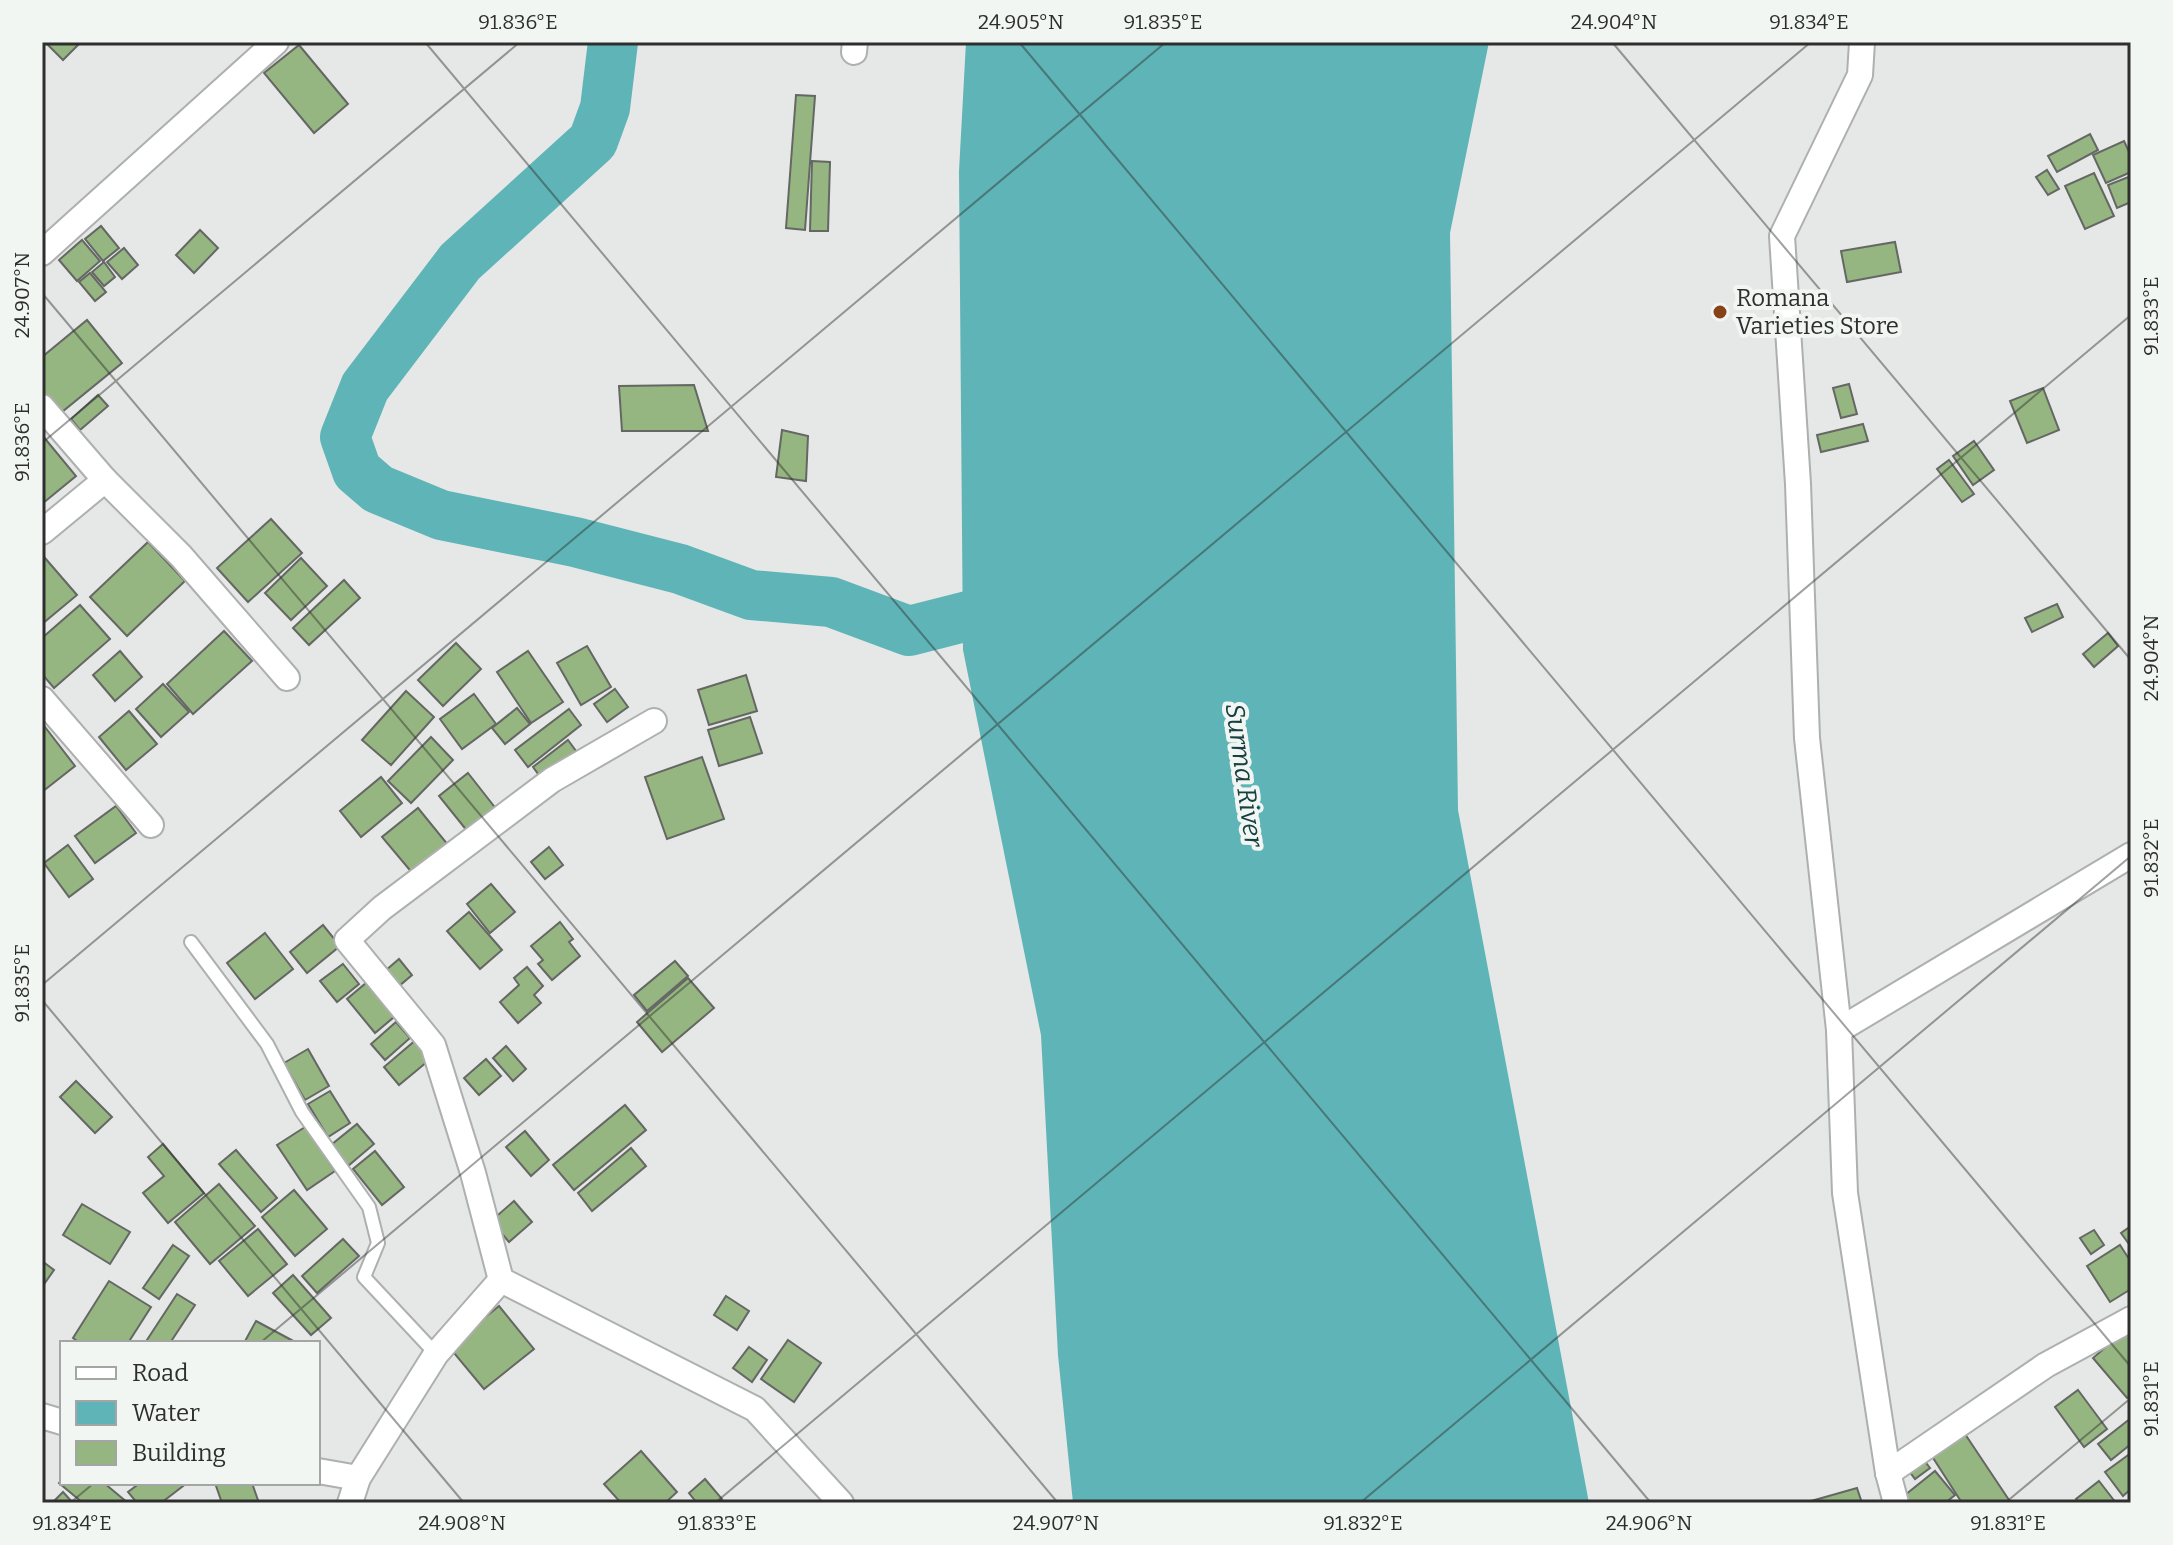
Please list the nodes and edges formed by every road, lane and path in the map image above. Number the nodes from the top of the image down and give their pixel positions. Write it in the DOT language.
graph roads {
  1 [pos="276,42"];
  2 [pos="1862,42"];
  3 [pos="42,253"];
  4 [pos="42,407"];
  5 [pos="105,480"];
  6 [pos="42,532"];
  7 [pos="287,678"];
  8 [pos="42,699"];
  9 [pos="654,721"];
  10 [pos="151,825"];
  11 [pos="2131,855"];
  12 [pos="191,942"];
  13 [pos="1839,1030"];
  14 [pos="501,1280"];
  15 [pos="2131,1319"];
  16 [pos="436,1354"];
  17 [pos="320,1471"];
  18 [pos="1888,1473"];
  19 [pos="358,1478"];
  20 [pos="350,1503"];
  21 [pos="841,1503"];
  22 [pos="1896,1503"];
  1 -- 3 [label="street"];
  2 -- 13 [label="street"];
  4 -- 5 [label="street"];
  5 -- 6 [label="street"];
  5 -- 7 [label="street"];
  8 -- 10 [label="street"];
  9 -- 14 [label="street"];
  11 -- 13 [label="street"];
  12 -- 16 [label="lane"];
  13 -- 18 [label="street"];
  14 -- 16 [label="street"];
  14 -- 21 [label="street"];
  15 -- 18 [label="street"];
  16 -- 19 [label="street"];
  17 -- 19 [label="street"];
  18 -- 22 [label="street"];
  19 -- 20 [label="street"];
}
